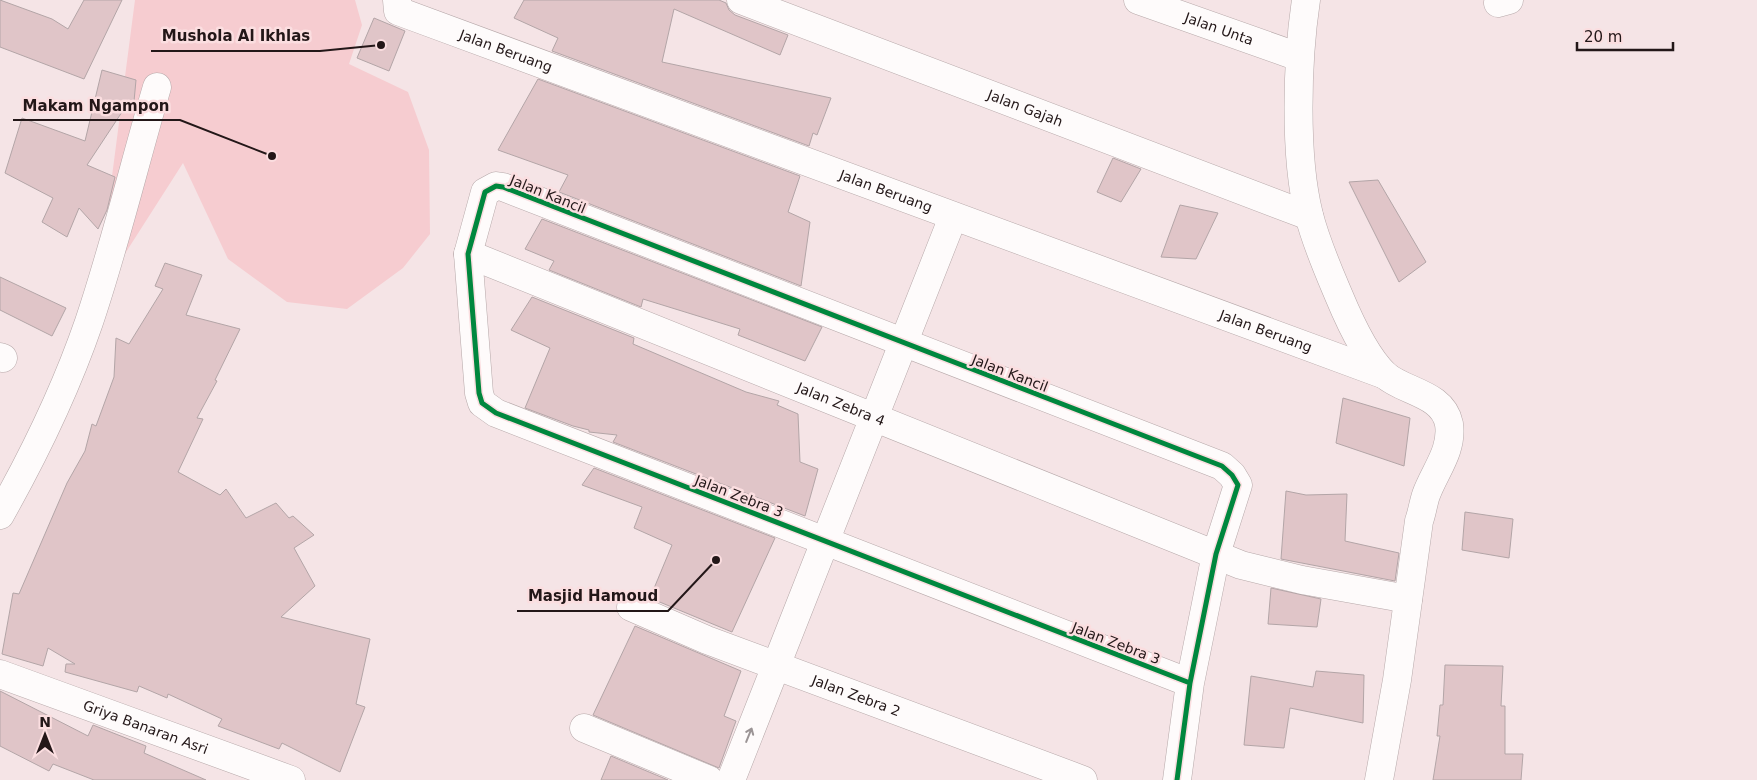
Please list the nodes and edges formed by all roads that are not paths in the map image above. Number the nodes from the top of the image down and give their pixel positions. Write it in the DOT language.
graph roads {
  1 [pos="397,0"];
  2 [pos="741,0"];
  3 [pos="1138,0"];
  4 [pos="1306,0"];
  5 [pos="806,11"];
  6 [pos="1299,58"];
  7 [pos="156,87"];
  8 [pos="485,192"];
  9 [pos="1309,216"];
  10 [pos="953,217"];
  11 [pos="468,254"];
  12 [pos="903,344"];
  13 [pos="1386,375"];
  14 [pos="874,416"];
  15 [pos="0,515"];
  16 [pos="825,541"];
  17 [pos="1216,554"];
  18 [pos="1408,599"];
  19 [pos="631,607"];
  20 [pos="776,666"];
  21 [pos="0,674"];
  22 [pos="1190,683"];
  23 [pos="584,728"];
  24 [pos="291,780"];
  25 [pos="708,780"];
  26 [pos="731,780"];
  27 [pos="1083,780"];
  28 [pos="1177,780"];
  29 [pos="1378,780"];
  1 -- 10 [label="street, Jalan Beruang"];
  2 -- 5 [label="street, Jalan Gajah"];
  3 -- 6 [label="street, Jalan Unta"];
  4 -- 6 [label="street"];
  5 -- 9 [label="street, Jalan Gajah"];
  6 -- 9 [label="street"];
  7 -- 15 [label="street"];
  8 -- 11 [label="street, Jalan Zebra 3"];
  8 -- 12 [label="street, Jalan Kancil"];
  9 -- 13 [label="street"];
  10 -- 12 [label="street"];
  10 -- 13 [label="street, Jalan Beruang"];
  11 -- 14 [label="street, Jalan Zebra 4"];
  11 -- 16 [label="street, Jalan Zebra 3"];
  12 -- 14 [label="street"];
  12 -- 17 [label="street, Jalan Kancil"];
  13 -- 18 [label="street"];
  14 -- 16 [label="street"];
  14 -- 17 [label="street, Jalan Zebra 4"];
  16 -- 20 [label="street"];
  16 -- 22 [label="street, Jalan Zebra 3"];
  17 -- 18 [label="street, Jalan Zebra 4"];
  17 -- 22 [label="street, Jalan Kancil"];
  18 -- 29 [label="street"];
  19 -- 20 [label="street, Jalan Zebra 2"];
  26 -- 20 [label="street, one-way"];
  20 -- 27 [label="street, Jalan Zebra 2"];
  21 -- 24 [label="street, Griya Banaran Asri"];
  22 -- 28 [label="street, Jalan Kancil"];
  23 -- 25 [label="street"];
}
